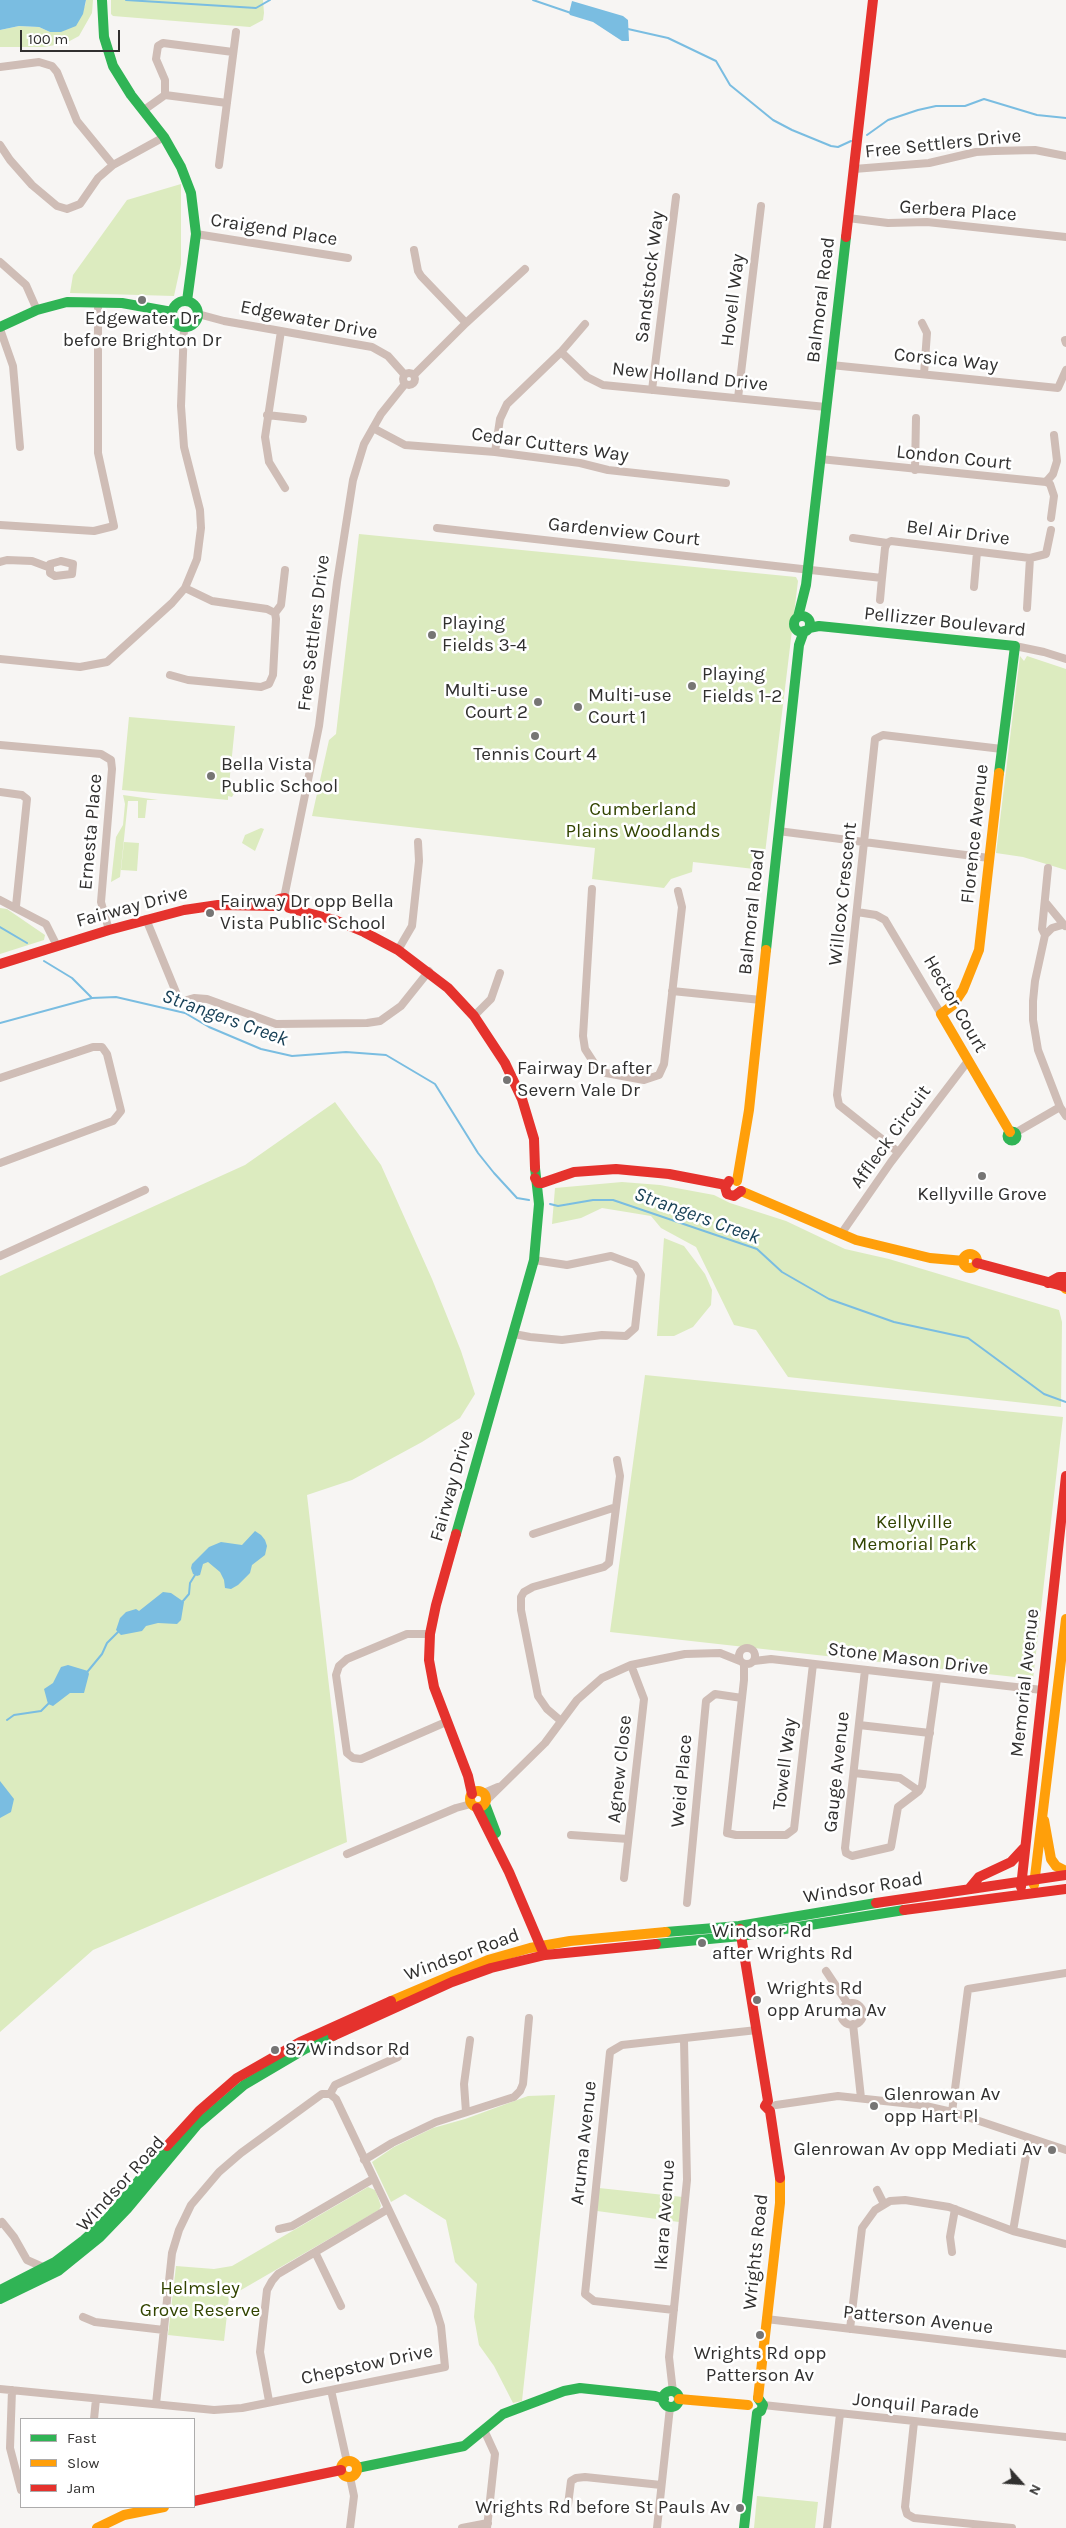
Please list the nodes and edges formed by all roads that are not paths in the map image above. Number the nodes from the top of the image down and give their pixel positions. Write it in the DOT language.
graph roads {
  1 [pos="102,0"];
  2 [pos="873,0"];
  3 [pos="877,0"];
  4 [pos="871,19"];
  5 [pos="236,32"];
  6 [pos="233,52"];
  7 [pos="0,67"];
  8 [pos="165,95"];
  9 [pos="227,103"];
  10 [pos="144,110"];
  11 [pos="164,137"];
  12 [pos="0,145"];
  13 [pos="1066,156"];
  14 [pos="113,165"];
  15 [pos="219,165"];
  16 [pos="854,169"];
  17 [pos="676,197"];
  18 [pos="761,206"];
  19 [pos="848,218"];
  20 [pos="196,234"];
  21 [pos="1066,237"];
  22 [pos="414,250"];
  23 [pos="348,258"];
  24 [pos="0,262"];
  25 [pos="525,269"];
  26 [pos="187,301"];
  27 [pos="98,302"];
  28 [pos="37,310"];
  29 [pos="172,312"];
  30 [pos="198,314"];
  31 [pos="466,323"];
  32 [pos="922,323"];
  33 [pos="585,324"];
  34 [pos="184,327"];
  35 [pos="0,328"];
  36 [pos="281,330"];
  37 [pos="562,352"];
  38 [pos="831,365"];
  39 [pos="1066,370"];
  40 [pos="404,374"];
  41 [pos="924,374"];
  42 [pos="414,375"];
  43 [pos="406,384"];
  44 [pos="652,390"];
  45 [pos="738,398"];
  46 [pos="826,407"];
  47 [pos="267,415"];
  48 [pos="916,418"];
  49 [pos="303,419"];
  50 [pos="374,428"];
  51 [pos="1054,435"];
  52 [pos="20,447"];
  53 [pos="495,452"];
  54 [pos="820,459"];
  55 [pos="916,470"];
  56 [pos="1046,482"];
  57 [pos="726,483"];
  58 [pos="285,488"];
  59 [pos="1051,518"];
  60 [pos="0,525"];
  61 [pos="438,528"];
  62 [pos="1050,530"];
  63 [pos="853,538"];
  64 [pos="887,543"];
  65 [pos="978,552"];
  66 [pos="1030,558"];
  67 [pos="0,562"];
  68 [pos="48,567"];
  69 [pos="808,569"];
  70 [pos="285,570"];
  71 [pos="882,578"];
  72 [pos="974,587"];
  73 [pos="185,588"];
  74 [pos="880,600"];
  75 [pos="1027,608"];
  76 [pos="275,613"];
  77 [pos="804,624"];
  78 [pos="1015,646"];
  79 [pos="0,659"];
  80 [pos="1066,659"];
  81 [pos="170,675"];
  82 [pos="0,745"];
  83 [pos="1002,750"];
  84 [pos="0,792"];
  85 [pos="778,831"];
  86 [pos="418,842"];
  87 [pos="865,843"];
  88 [pos="989,858"];
  89 [pos="1048,868"];
  90 [pos="592,889"];
  91 [pos="678,891"];
  92 [pos="284,898"];
  93 [pos="0,900"];
  94 [pos="1046,903"];
  95 [pos="16,906"];
  96 [pos="276,906"];
  97 [pos="289,908"];
  98 [pos="857,912"];
  99 [pos="146,920"];
  100 [pos="1064,926"];
  101 [pos="109,930"];
  102 [pos="1045,935"];
  103 [pos="57,946"];
  104 [pos="398,950"];
  105 [pos="0,964"];
  106 [pos="429,972"];
  107 [pos="500,973"];
  108 [pos="672,991"];
  109 [pos="761,1000"];
  110 [pos="941,1014"];
  111 [pos="474,1016"];
  112 [pos="968,1061"];
  113 [pos="0,1078"];
  114 [pos="1060,1107"];
  115 [pos="1066,1116"];
  116 [pos="1013,1132"];
  117 [pos="898,1152"];
  118 [pos="0,1163"];
  119 [pos="541,1177"];
  120 [pos="738,1181"];
  121 [pos="726,1185"];
  122 [pos="145,1190"];
  123 [pos="741,1192"];
  124 [pos="841,1234"];
  125 [pos="0,1256"];
  126 [pos="534,1260"];
  127 [pos="1066,1285"];
  128 [pos="514,1334"];
  129 [pos="617,1460"];
  130 [pos="1066,1476"];
  131 [pos="616,1507"];
  132 [pos="533,1534"];
  133 [pos="1066,1619"];
  134 [pos="430,1634"];
  135 [pos="741,1650"];
  136 [pos="720,1653"];
  137 [pos="748,1660"];
  138 [pos="813,1664"];
  139 [pos="631,1665"];
  140 [pos="865,1670"];
  141 [pos="937,1679"];
  142 [pos="1061,1685"];
  143 [pos="1042,1690"];
  144 [pos="742,1698"];
  145 [pos="560,1720"];
  146 [pos="446,1722"];
  147 [pos="859,1725"];
  148 [pos="930,1733"];
  149 [pos="854,1773"];
  150 [pos="919,1791"];
  151 [pos="478,1799"];
  152 [pos="1042,1814"];
  153 [pos="571,1835"];
  154 [pos="628,1839"];
  155 [pos="1024,1848"];
  156 [pos="347,1854"];
  157 [pos="1066,1873"];
  158 [pos="624,1878"];
  159 [pos="1035,1878"];
  160 [pos="1021,1881"];
  161 [pos="968,1889"];
  162 [pos="1066,1889"];
  163 [pos="1033,1892"];
  164 [pos="1020,1894"];
  165 [pos="687,1902"];
  166 [pos="740,1931"];
  167 [pos="543,1951"];
  168 [pos="826,1971"];
  169 [pos="1066,1973"];
  170 [pos="848,2004"];
  171 [pos="529,2018"];
  172 [pos="853,2024"];
  173 [pos="757,2030"];
  174 [pos="470,2040"];
  175 [pos="684,2040"];
  176 [pos="398,2057"];
  177 [pos="330,2094"];
  178 [pos="861,2098"];
  179 [pos="771,2105"];
  180 [pos="466,2112"];
  181 [pos="952,2112"];
  182 [pos="1029,2138"];
  183 [pos="1066,2140"];
  184 [pos="1066,2150"];
  185 [pos="364,2160"];
  186 [pos="373,2179"];
  187 [pos="877,2190"];
  188 [pos="884,2204"];
  189 [pos="388,2209"];
  190 [pos="956,2209"];
  191 [pos="0,2224"];
  192 [pos="279,2229"];
  193 [pos="1013,2231"];
  194 [pos="1066,2244"];
  195 [pos="315,2252"];
  196 [pos="952,2252"];
  197 [pos="27,2260"];
  198 [pos="45,2268"];
  199 [pos="4,2288"];
  200 [pos="0,2299"];
  201 [pos="341,2306"];
  202 [pos="674,2310"];
  203 [pos="83,2317"];
  204 [pos="766,2319"];
  205 [pos="850,2329"];
  206 [pos="164,2330"];
  207 [pos="1066,2354"];
  208 [pos="0,2389"];
  209 [pos="12,2390"];
  210 [pos="331,2390"];
  211 [pos="676,2395"];
  212 [pos="96,2399"];
  213 [pos="269,2401"];
  214 [pos="667,2403"];
  215 [pos="156,2404"];
  216 [pos="759,2405"];
  217 [pos="840,2414"];
  218 [pos="94,2418"];
  219 [pos="914,2422"];
  220 [pos="484,2430"];
  221 [pos="1066,2437"];
  222 [pos="344,2466"];
  223 [pos="357,2468"];
  224 [pos="350,2477"];
  225 [pos="661,2485"];
  226 [pos="20,2486"];
  227 [pos="195,2501"];
  228 [pos="568,2505"];
  229 [pos="159,2508"];
  230 [pos="487,2525"];
  231 [pos="97,2528"];
  232 [pos="350,2528"];
  233 [pos="462,2528"];
  234 [pos="657,2528"];
  235 [pos="744,2528"];
  236 [pos="826,2528"];
  237 [pos="1012,2528"];
  1 -- 10 [label="street"];
  2 -- 4 [label="street, Balmoral Road"];
  3 -- 4 [label="street, Balmoral Road"];
  4 -- 16 [label="street, Balmoral Road"];
  5 -- 6 [label="street"];
  6 -- 8 [label="street"];
  6 -- 9 [label="street"];
  7 -- 14 [label="street"];
  8 -- 9 [label="street"];
  8 -- 10 [label="street"];
  9 -- 15 [label="street"];
  10 -- 11 [label="street"];
  11 -- 14 [label="street"];
  11 -- 20 [label="street"];
  12 -- 14 [label="street"];
  13 -- 16 [label="street, Free Settlers Drive"];
  16 -- 19 [label="street, Balmoral Road"];
  17 -- 44 [label="street, Sandstock Way"];
  18 -- 45 [label="street, Hovell Way"];
  19 -- 21 [label="street, Gerbera Place"];
  19 -- 38 [label="street, Balmoral Road"];
  20 -- 23 [label="street, Craigend Place"];
  20 -- 26 [label="street"];
  22 -- 31 [label="street"];
  24 -- 28 [label="street"];
  25 -- 31 [label="street"];
  26 -- 29 [label="street"];
  26 -- 30 [label="street"];
  27 -- 28 [label="street"];
  27 -- 29 [label="street"];
  27 -- 60 [label="street"];
  28 -- 35 [label="street"];
  29 -- 34 [label="street"];
  30 -- 34 [label="street"];
  30 -- 36 [label="street, Edgewater Drive"];
  31 -- 42 [label="street"];
  32 -- 41 [label="street"];
  33 -- 37 [label="street"];
  34 -- 73 [label="street"];
  35 -- 52 [label="street"];
  36 -- 40 [label="street, Edgewater Drive"];
  36 -- 47 [label="street"];
  37 -- 44 [label="street, New Holland Drive"];
  37 -- 53 [label="street"];
  38 -- 41 [label="street, Corsica Way"];
  38 -- 46 [label="street, Balmoral Road"];
  39 -- 41 [label="street, Corsica Way"];
  40 -- 42 [label="street"];
  40 -- 43 [label="street"];
  42 -- 43 [label="street"];
  43 -- 50 [label="street, Free Settlers Drive"];
  44 -- 45 [label="street, New Holland Drive"];
  45 -- 46 [label="street, New Holland Drive"];
  46 -- 54 [label="street, Balmoral Road"];
  47 -- 49 [label="street"];
  47 -- 58 [label="street"];
  48 -- 55 [label="street"];
  50 -- 53 [label="street, Cedar Cutters Way"];
  50 -- 92 [label="street, Free Settlers Drive"];
  51 -- 56 [label="street"];
  53 -- 57 [label="street, Cedar Cutters Way"];
  54 -- 55 [label="street, London Court"];
  54 -- 69 [label="street, Balmoral Road"];
  55 -- 56 [label="street, London Court"];
  56 -- 59 [label="street"];
  61 -- 69 [label="street, Gardenview Court"];
  62 -- 66 [label="street, Bel Air Drive"];
  63 -- 64 [label="street"];
  64 -- 65 [label="street, Bel Air Drive"];
  64 -- 71 [label="street, Bel Air Drive"];
  65 -- 66 [label="street, Bel Air Drive"];
  65 -- 72 [label="street"];
  66 -- 75 [label="street, Bel Air Drive"];
  67 -- 68 [label="street"];
  69 -- 71 [label="street"];
  69 -- 77 [label="street, Balmoral Road"];
  70 -- 76 [label="street"];
  71 -- 74 [label="street, Bel Air Drive"];
  73 -- 76 [label="street"];
  73 -- 79 [label="street"];
  76 -- 81 [label="street"];
  77 -- 78 [label="street, Pellizzer Boulevard"];
  77 -- 85 [label="street, Balmoral Road"];
  78 -- 80 [label="street, Pellizzer Boulevard"];
  78 -- 83 [label="street, Florence Avenue"];
  82 -- 101 [label="street, Ernesta Place"];
  83 -- 87 [label="street, Willcox Crescent"];
  83 -- 88 [label="street, Florence Avenue"];
  84 -- 95 [label="street"];
  85 -- 87 [label="street"];
  85 -- 109 [label="street, Balmoral Road"];
  86 -- 104 [label="street"];
  87 -- 88 [label="street"];
  87 -- 98 [label="street, Willcox Crescent"];
  88 -- 110 [label="street, Florence Avenue"];
  89 -- 94 [label="street"];
  90 -- 108 [label="street"];
  91 -- 108 [label="street"];
  92 -- 96 [label="street"];
  92 -- 97 [label="street"];
  93 -- 95 [label="street"];
  94 -- 100 [label="street"];
  94 -- 102 [label="street"];
  95 -- 103 [label="street"];
  96 -- 97 [label="street"];
  96 -- 99 [label="street, Fairway Drive"];
  97 -- 104 [label="street, Fairway Drive"];
  98 -- 110 [label="street, Hector Court"];
  98 -- 117 [label="street, Willcox Crescent"];
  99 -- 101 [label="street, Fairway Drive"];
  99 -- 106 [label="street"];
  100 -- 102 [label="street"];
  101 -- 103 [label="street, Fairway Drive"];
  102 -- 114 [label="street"];
  103 -- 105 [label="street, Fairway Drive"];
  104 -- 106 [label="street, Fairway Drive"];
  106 -- 111 [label="street, Fairway Drive"];
  107 -- 111 [label="street"];
  108 -- 109 [label="street"];
  109 -- 120 [label="street, Balmoral Road"];
  110 -- 112 [label="street, Hector Court"];
  111 -- 119 [label="street, Fairway Drive"];
  112 -- 116 [label="street, Hector Court"];
  112 -- 117 [label="street, Affleck Circuit"];
  113 -- 118 [label="street"];
  114 -- 115 [label="street"];
  114 -- 116 [label="street"];
  117 -- 124 [label="street, Affleck Circuit"];
  119 -- 121 [label="street"];
  119 -- 126 [label="street, Fairway Drive"];
  120 -- 121 [label="street"];
  120 -- 123 [label="street"];
  121 -- 123 [label="street"];
  122 -- 125 [label="street"];
  123 -- 124 [label="street"];
  124 -- 127 [label="street"];
  126 -- 128 [label="street, Fairway Drive"];
  126 -- 128 [label="street"];
  128 -- 134 [label="street, Fairway Drive"];
  129 -- 131 [label="street"];
  130 -- 143 [label="street, Memorial Avenue"];
  131 -- 132 [label="street"];
  131 -- 145 [label="street"];
  133 -- 142 [label="street, Memorial Avenue"];
  134 -- 146 [label="street, Fairway Drive"];
  134 -- 146 [label="street"];
  135 -- 136 [label="street, Stone Mason Drive"];
  135 -- 137 [label="street"];
  135 -- 137 [label="street"];
  136 -- 137 [label="street, Stone Mason Drive"];
  136 -- 139 [label="street, Stone Mason Drive"];
  137 -- 138 [label="street, Stone Mason Drive"];
  137 -- 144 [label="street"];
  138 -- 140 [label="street, Stone Mason Drive"];
  138 -- 144 [label="street, Towell Way"];
  139 -- 145 [label="street, Stone Mason Drive"];
  139 -- 154 [label="street, Agnew Close"];
  140 -- 141 [label="street, Stone Mason Drive"];
  140 -- 147 [label="street, Gauge Avenue"];
  141 -- 143 [label="street, Stone Mason Drive"];
  141 -- 148 [label="street"];
  142 -- 152 [label="street, Memorial Avenue"];
  143 -- 155 [label="street, Memorial Avenue"];
  144 -- 165 [label="street, Weid Place"];
  145 -- 151 [label="street, Stone Mason Drive"];
  146 -- 151 [label="street, Fairway Drive"];
  147 -- 148 [label="street"];
  147 -- 149 [label="street, Gauge Avenue"];
  148 -- 150 [label="street"];
  149 -- 150 [label="street"];
  149 -- 150 [label="street, Gauge Avenue"];
  151 -- 156 [label="street, Stone Mason Drive"];
  151 -- 167 [label="street, Fairway Drive"];
  152 -- 157 [label="street"];
  152 -- 159 [label="street, Memorial Avenue"];
  153 -- 154 [label="street"];
  154 -- 158 [label="street, Agnew Close"];
  155 -- 160 [label="street, Memorial Avenue"];
  155 -- 161 [label="street"];
  157 -- 159 [label="street, Windsor Road"];
  159 -- 160 [label="street, Windsor Road"];
  159 -- 163 [label="street, Memorial Avenue"];
  160 -- 161 [label="street, Windsor Road"];
  160 -- 164 [label="street, Memorial Avenue"];
  161 -- 166 [label="street, Windsor Road"];
  162 -- 163 [label="street, Windsor Road"];
  163 -- 164 [label="street, Windsor Road"];
  164 -- 166 [label="street, Windsor Road"];
  166 -- 167 [label="street, Windsor Road"];
  166 -- 173 [label="street, Wrights Road"];
  167 -- 198 [label="street, Windsor Road"];
  167 -- 200 [label="street, Windsor Road"];
  168 -- 170 [label="street"];
  169 -- 181 [label="street"];
  170 -- 172 [label="street"];
  170 -- 172 [label="street"];
  171 -- 180 [label="street"];
  172 -- 178 [label="street"];
  173 -- 175 [label="street, Aruma Avenue"];
  173 -- 179 [label="street, Wrights Road"];
  174 -- 180 [label="street"];
  175 -- 202 [label="street, Ikara Avenue"];
  175 -- 202 [label="street, Aruma Avenue"];
  176 -- 177 [label="street"];
  177 -- 185 [label="street, Chepstow Drive"];
  177 -- 206 [label="street"];
  178 -- 179 [label="street"];
  178 -- 181 [label="street"];
  179 -- 204 [label="street, Wrights Road"];
  180 -- 185 [label="street"];
  181 -- 182 [label="street"];
  182 -- 184 [label="street"];
  182 -- 193 [label="street"];
  183 -- 184 [label="street"];
  185 -- 186 [label="street, Chepstow Drive"];
  186 -- 189 [label="street, Chepstow Drive"];
  186 -- 192 [label="street"];
  187 -- 188 [label="street"];
  188 -- 190 [label="street"];
  188 -- 205 [label="street"];
  189 -- 195 [label="street"];
  189 -- 210 [label="street, Chepstow Drive"];
  190 -- 193 [label="street"];
  190 -- 196 [label="street"];
  191 -- 197 [label="street"];
  193 -- 194 [label="street"];
  195 -- 201 [label="street"];
  195 -- 213 [label="street"];
  197 -- 198 [label="street"];
  197 -- 199 [label="street"];
  198 -- 199 [label="street, Windsor Road"];
  202 -- 211 [label="street, Ikara Avenue"];
  203 -- 206 [label="street"];
  204 -- 205 [label="street, Patterson Avenue"];
  204 -- 216 [label="street, Wrights Road"];
  205 -- 207 [label="street, Patterson Avenue"];
  206 -- 215 [label="street"];
  208 -- 209 [label="street, Chepstow Drive"];
  209 -- 212 [label="street, Chepstow Drive"];
  209 -- 226 [label="street"];
  210 -- 213 [label="street, Chepstow Drive"];
  210 -- 222 [label="street"];
  211 -- 214 [label="street"];
  211 -- 216 [label="street"];
  212 -- 215 [label="street, Chepstow Drive"];
  212 -- 218 [label="street"];
  213 -- 215 [label="street, Chepstow Drive"];
  214 -- 220 [label="street"];
  214 -- 225 [label="street"];
  216 -- 217 [label="street, Jonquil Parade"];
  216 -- 235 [label="street, Wrights Road"];
  217 -- 219 [label="street, Jonquil Parade"];
  217 -- 236 [label="street"];
  219 -- 221 [label="street, Jonquil Parade"];
  219 -- 237 [label="street"];
  220 -- 223 [label="street"];
  220 -- 230 [label="street"];
  222 -- 223 [label="street"];
  222 -- 224 [label="street"];
  222 -- 227 [label="street"];
  223 -- 224 [label="street"];
  224 -- 232 [label="street"];
  225 -- 228 [label="street"];
  225 -- 234 [label="street"];
  229 -- 231 [label="street"];
  230 -- 233 [label="street"];
}
